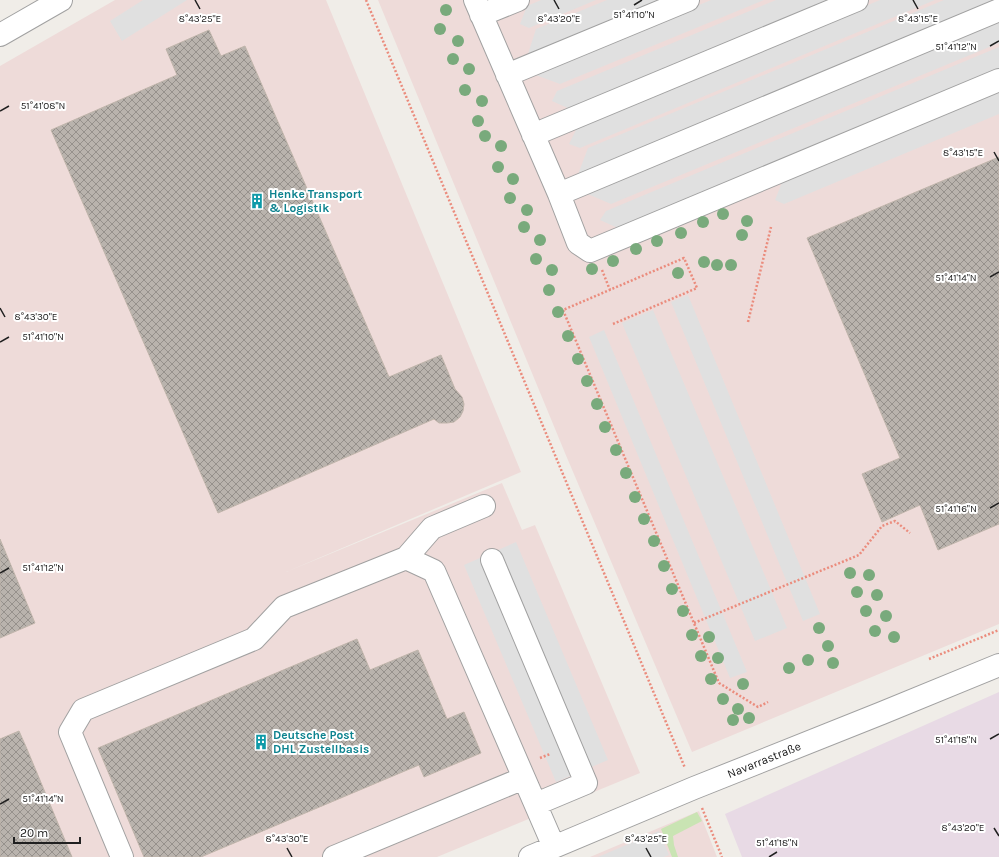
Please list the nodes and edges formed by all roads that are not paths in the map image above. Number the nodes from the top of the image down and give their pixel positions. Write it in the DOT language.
graph roads {
  1 [pos="61,0"];
  2 [pos="518,0"];
  3 [pos="688,0"];
  4 [pos="857,0"];
  5 [pos="478,8"];
  6 [pos="999,10"];
  7 [pos="0,35"];
  8 [pos="507,75"];
  9 [pos="999,80"];
  10 [pos="533,135"];
  11 [pos="559,194"];
  12 [pos="484,506"];
  13 [pos="406,558"];
  14 [pos="492,560"];
  15 [pos="999,665"];
  16 [pos="529,789"];
  17 [pos="554,847"];
  18 [pos="122,857"];
  19 [pos="334,857"];
  20 [pos="530,857"];
  1 -- 7 [label="street"];
  2 -- 5 [label="street"];
  3 -- 8 [label="street"];
  4 -- 10 [label="street"];
  5 -- 8 [label="street"];
  6 -- 11 [label="street"];
  8 -- 10 [label="street"];
  9 -- 11 [label="street"];
  10 -- 11 [label="street"];
  12 -- 13 [label="street"];
  13 -- 16 [label="street"];
  13 -- 18 [label="street"];
  14 -- 16 [label="street"];
  15 -- 17 [label="street, Navarrastraße"];
  16 -- 17 [label="street"];
  16 -- 19 [label="street"];
  17 -- 20 [label="street, Navarrastraße"];
}
